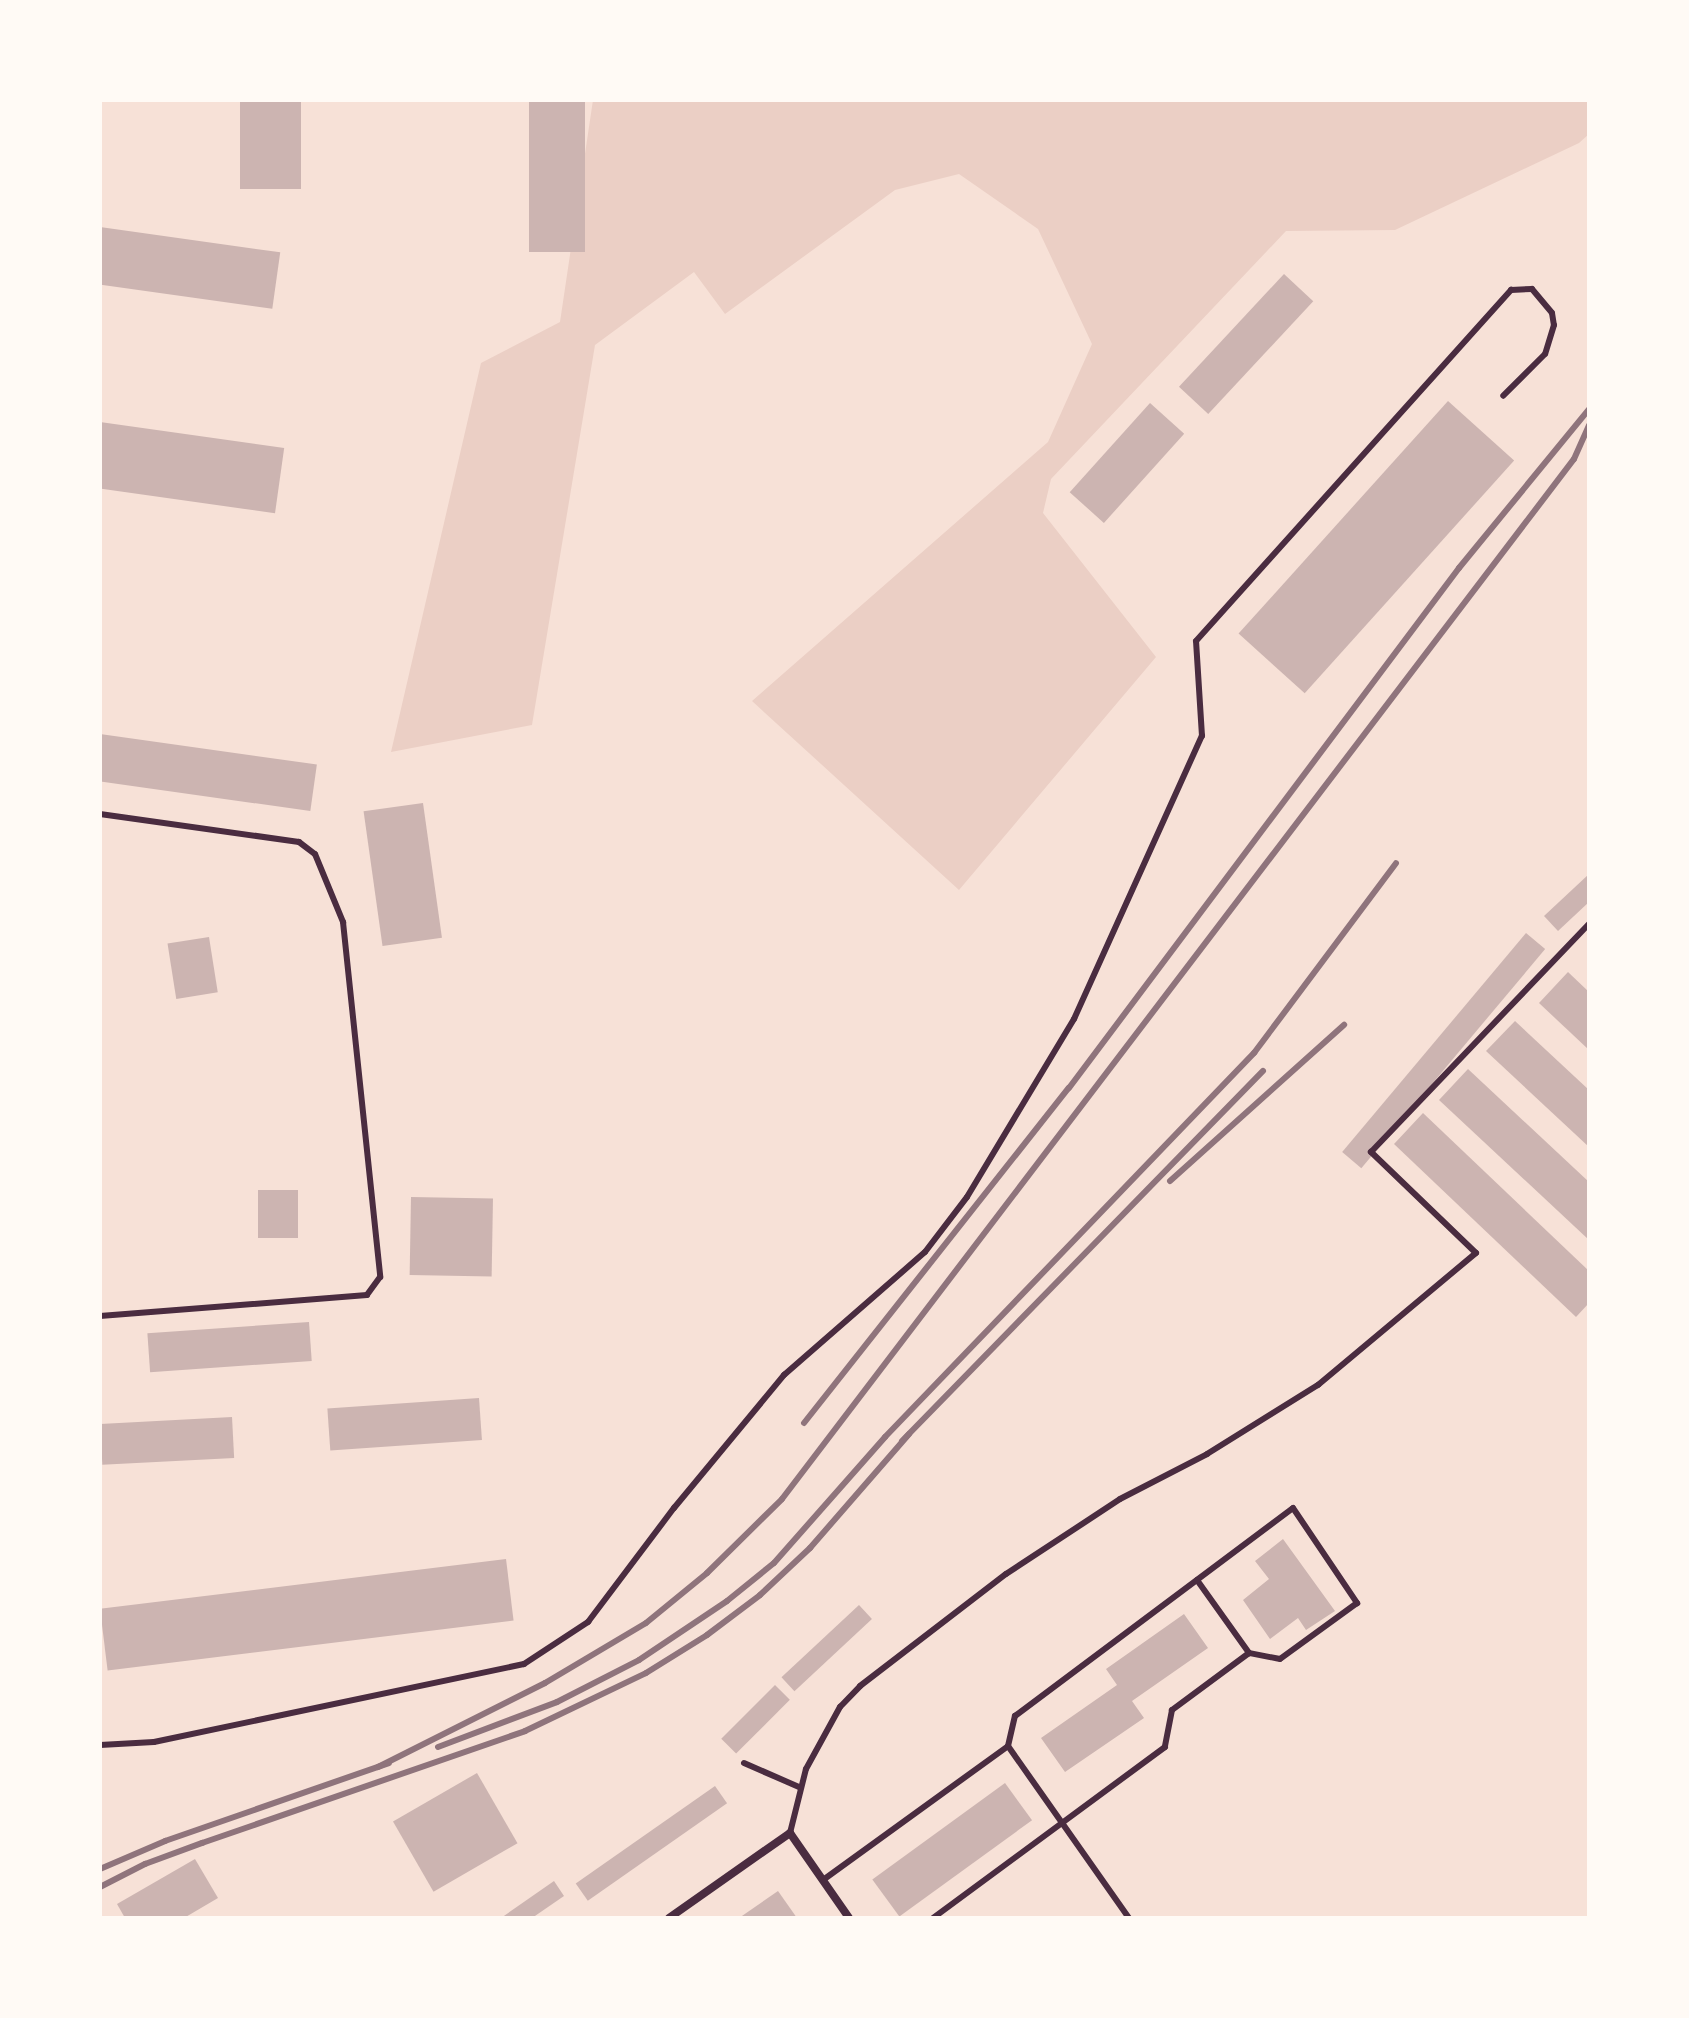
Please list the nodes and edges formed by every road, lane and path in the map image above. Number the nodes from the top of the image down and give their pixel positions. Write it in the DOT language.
graph roads {
  1 [pos="1503,396"];
  2 [pos="100,814"];
  3 [pos="1589,924"];
  4 [pos="100,1316"];
  5 [pos="1197,1580"];
  6 [pos="1249,1653"];
  7 [pos="100,1745"];
  8 [pos="1008,1746"];
  9 [pos="744,1763"];
  10 [pos="799,1787"];
  11 [pos="1062,1823"];
  12 [pos="790,1833"];
  13 [pos="823,1880"];
  14 [pos="846,1917"];
  15 [pos="669,1918"];
  16 [pos="933,1918"];
  17 [pos="1129,1918"];
  1 -- 7 [label="lane"];
  2 -- 4 [label="lane"];
  3 -- 10 [label="lane"];
  5 -- 6 [label="lane"];
  5 -- 6 [label="lane"];
  5 -- 8 [label="lane"];
  6 -- 11 [label="lane"];
  8 -- 11 [label="lane"];
  8 -- 13 [label="lane"];
  9 -- 10 [label="lane"];
  10 -- 12 [label="lane"];
  11 -- 16 [label="lane"];
  11 -- 17 [label="lane"];
  12 -- 13 [label="street"];
  12 -- 15 [label="street"];
  13 -- 14 [label="street"];
}
